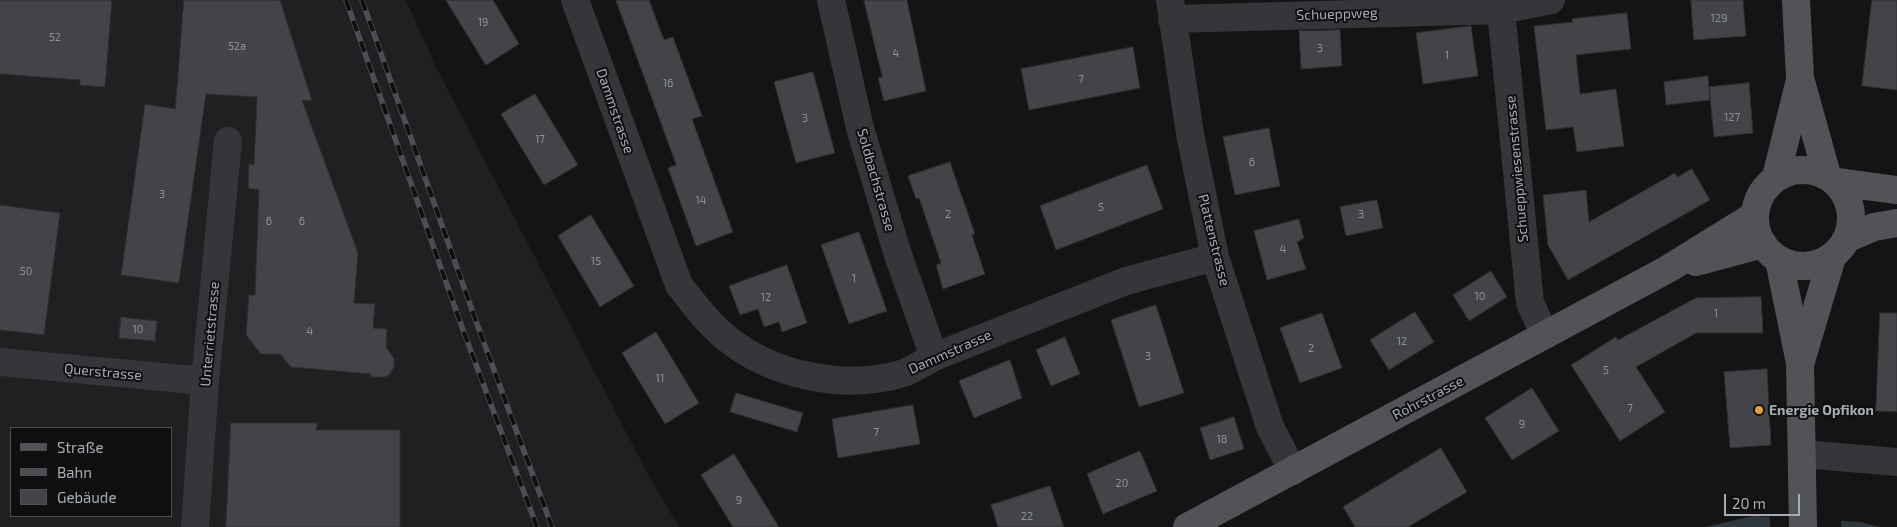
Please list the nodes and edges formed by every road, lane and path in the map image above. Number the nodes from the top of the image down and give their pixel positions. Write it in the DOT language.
graph roads {
  1 [pos="575,0"];
  2 [pos="831,0"];
  3 [pos="1551,0"];
  4 [pos="1796,0"];
  5 [pos="1501,5"];
  6 [pos="1171,9"];
  7 [pos="1800,78"];
  8 [pos="228,141"];
  9 [pos="1776,177"];
  10 [pos="1832,179"];
  11 [pos="1897,190"];
  12 [pos="1755,215"];
  13 [pos="1897,223"];
  14 [pos="1840,247"];
  15 [pos="1771,252"];
  16 [pos="1215,257"];
  17 [pos="1668,269"];
  18 [pos="1545,335"];
  19 [pos="934,356"];
  20 [pos="0,362"];
  21 [pos="1800,363"];
  22 [pos="205,381"];
  23 [pos="1803,454"];
  24 [pos="1897,462"];
  25 [pos="1293,471"];
  26 [pos="195,527"];
  27 [pos="1188,527"];
  28 [pos="1803,527"];
  1 -- 19 [label="street, Dammstrasse"];
  2 -- 19 [label="street, Soldbachstrasse"];
  3 -- 5 [label="street, Schueppweg"];
  4 -- 7 [label="main road"];
  5 -- 6 [label="street, Schueppweg"];
  5 -- 18 [label="street, Schueppwiesenstrasse"];
  6 -- 16 [label="street, Plattenstrasse"];
  7 -- 9 [label="main road"];
  7 -- 10 [label="main road"];
  8 -- 22 [label="street, Unterrietstrasse"];
  9 -- 10 [label="main road"];
  9 -- 12 [label="main road"];
  10 -- 11 [label="main road"];
  10 -- 14 [label="main road"];
  12 -- 15 [label="main road"];
  12 -- 17 [label="main road, Rohrstrasse"];
  13 -- 14 [label="main road"];
  14 -- 15 [label="main road"];
  14 -- 21 [label="main road"];
  15 -- 17 [label="main road, Rohrstrasse"];
  15 -- 21 [label="main road"];
  16 -- 19 [label="street, Dammstrasse"];
  16 -- 25 [label="street, Plattenstrasse"];
  17 -- 18 [label="main road, Rohrstrasse"];
  18 -- 25 [label="main road, Rohrstrasse"];
  20 -- 22 [label="street, Querstrasse"];
  21 -- 23 [label="main road"];
  22 -- 26 [label="street, Unterrietstrasse"];
  23 -- 24 [label="street"];
  23 -- 28 [label="main road"];
  25 -- 27 [label="main road, Rohrstrasse"];
}
